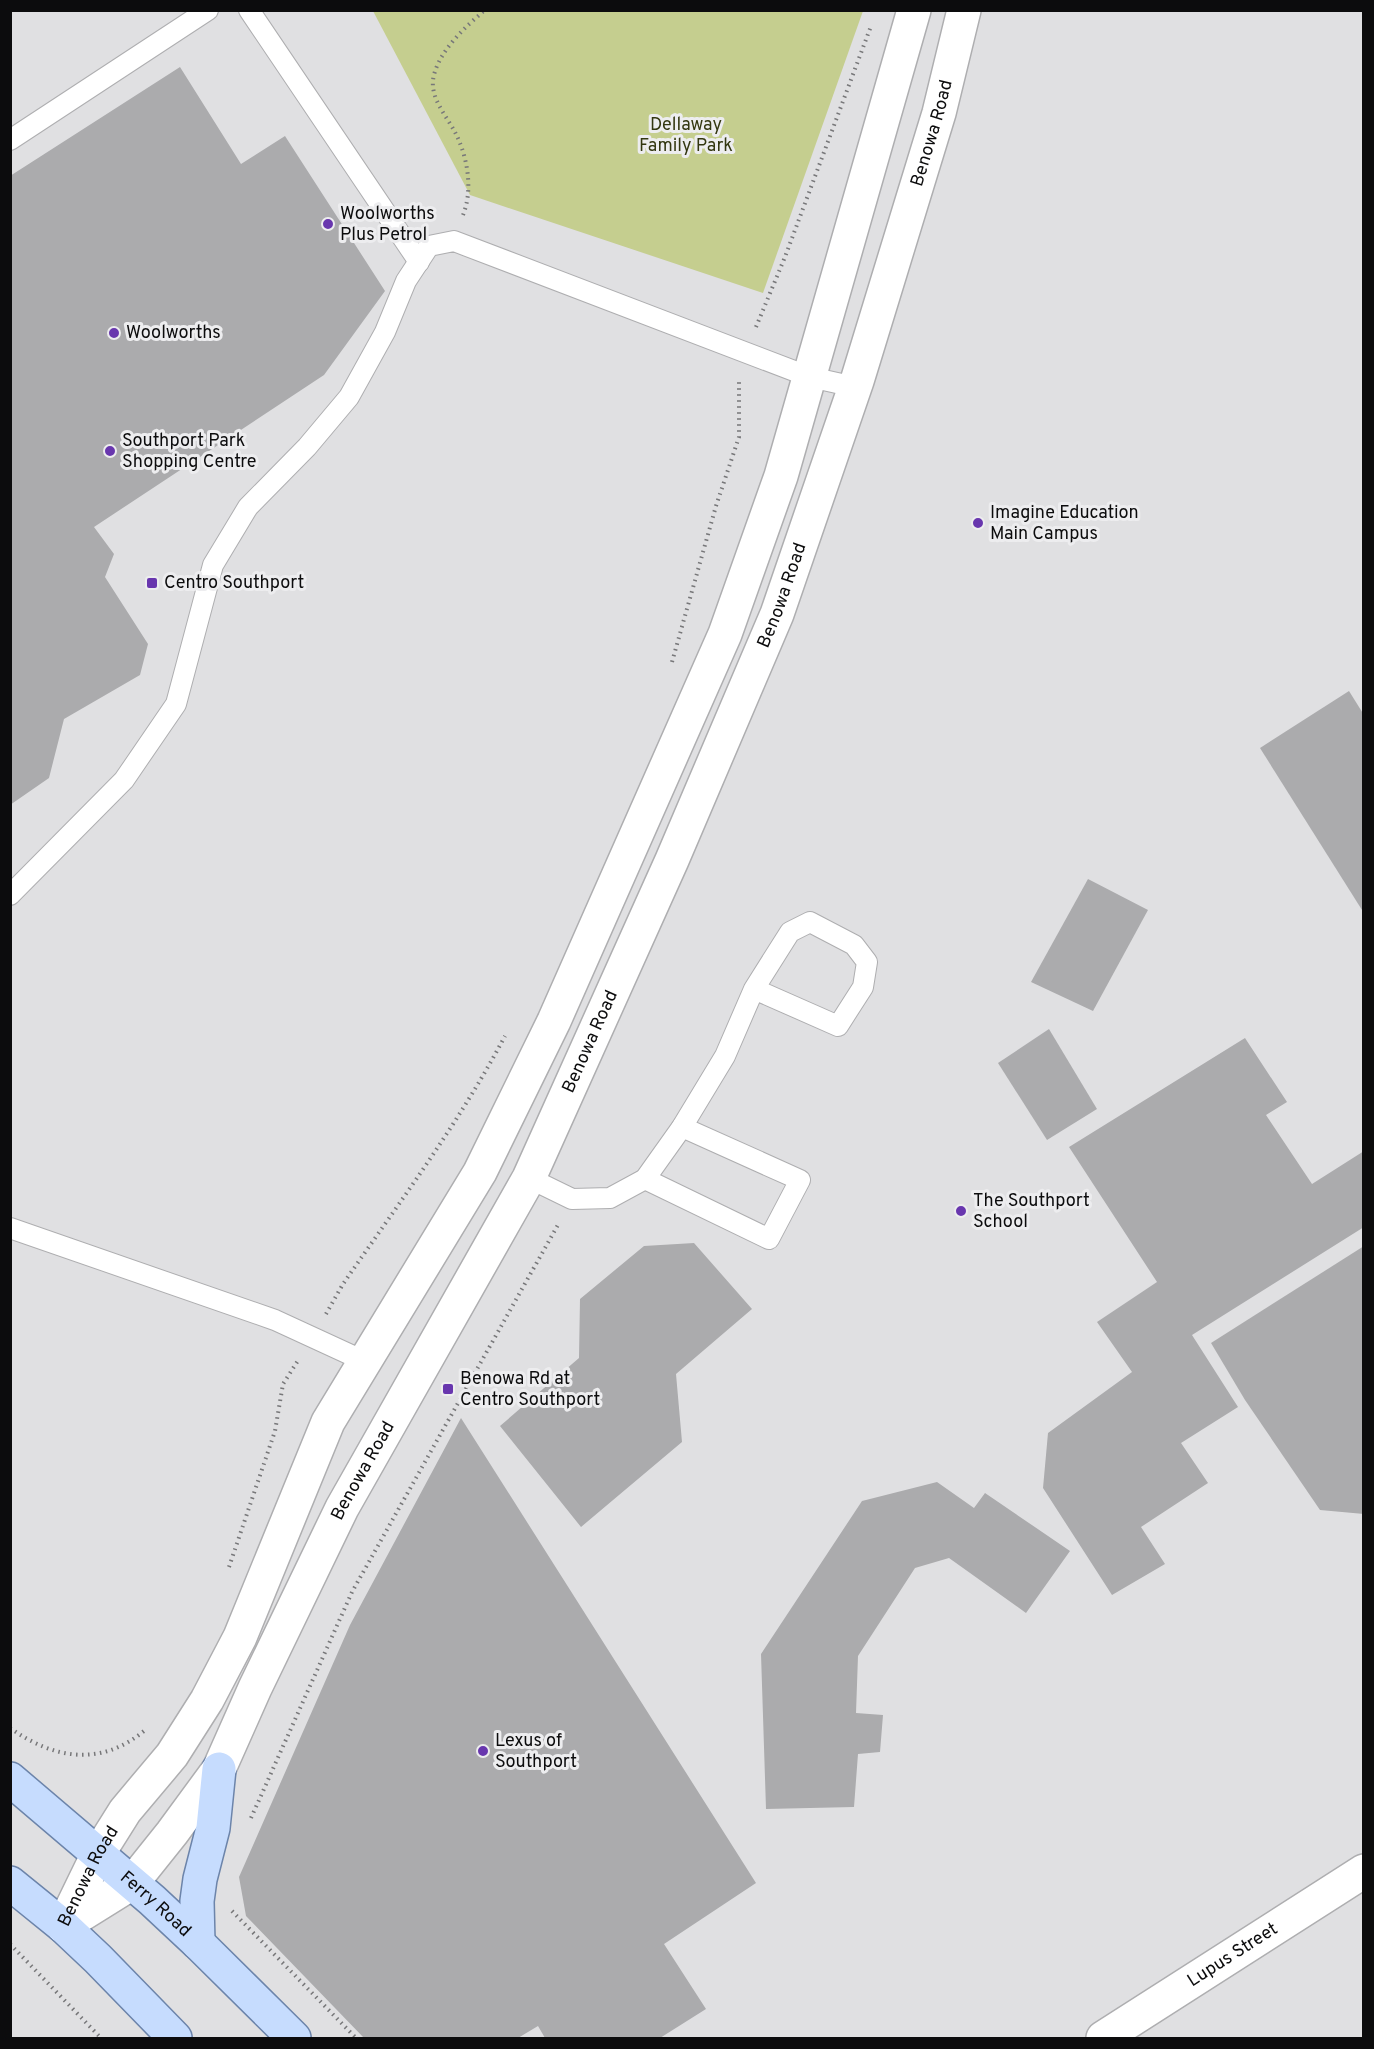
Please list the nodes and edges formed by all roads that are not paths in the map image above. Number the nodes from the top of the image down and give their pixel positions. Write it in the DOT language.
graph roads {
  1 [pos="208,10"];
  2 [pos="249,10"];
  3 [pos="914,10"];
  4 [pos="964,10"];
  5 [pos="10,140"];
  6 [pos="419,262"];
  7 [pos="810,377"];
  8 [pos="855,387"];
  9 [pos="10,895"];
  10 [pos="754,989"];
  11 [pos="682,1127"];
  12 [pos="529,1178"];
  13 [pos="645,1179"];
  14 [pos="10,1228"];
  15 [pos="364,1361"];
  16 [pos="219,1769"];
  17 [pos="10,1779"];
  18 [pos="98,1854"];
  19 [pos="1364,1871"];
  20 [pos="10,1883"];
  21 [pos="132,1883"];
  22 [pos="63,1926"];
  23 [pos="198,1943"];
  24 [pos="1116,2035"];
  25 [pos="175,2038"];
  26 [pos="294,2038"];
  1 -- 5 [label="lane"];
  2 -- 6 [label="lane"];
  3 -- 7 [label="main road, Benowa Road"];
  4 -- 8 [label="main road, Benowa Road"];
  6 -- 7 [label="lane"];
  6 -- 9 [label="lane"];
  7 -- 8 [label="lane"];
  7 -- 15 [label="main road, Benowa Road"];
  8 -- 12 [label="main road, Benowa Road"];
  10 -- 10 [label="lane"];
  10 -- 11 [label="lane"];
  11 -- 13 [label="lane"];
  11 -- 13 [label="lane"];
  12 -- 13 [label="lane"];
  12 -- 16 [label="main road, Benowa Road"];
  14 -- 15 [label="lane"];
  15 -- 18 [label="main road, Benowa Road"];
  16 -- 21 [label="main road, Benowa Road"];
  16 -- 23 [label="main road"];
  17 -- 18 [label="main road, Ferry Road"];
  18 -- 21 [label="main road, Ferry Road"];
  18 -- 22 [label="main road, Benowa Road"];
  19 -- 24 [label="main road, Lupus Street"];
  20 -- 22 [label="main road"];
  21 -- 22 [label="main road, Benowa Road"];
  21 -- 23 [label="main road, Ferry Road"];
  22 -- 25 [label="main road"];
  23 -- 26 [label="main road, Ferry Road"];
}
